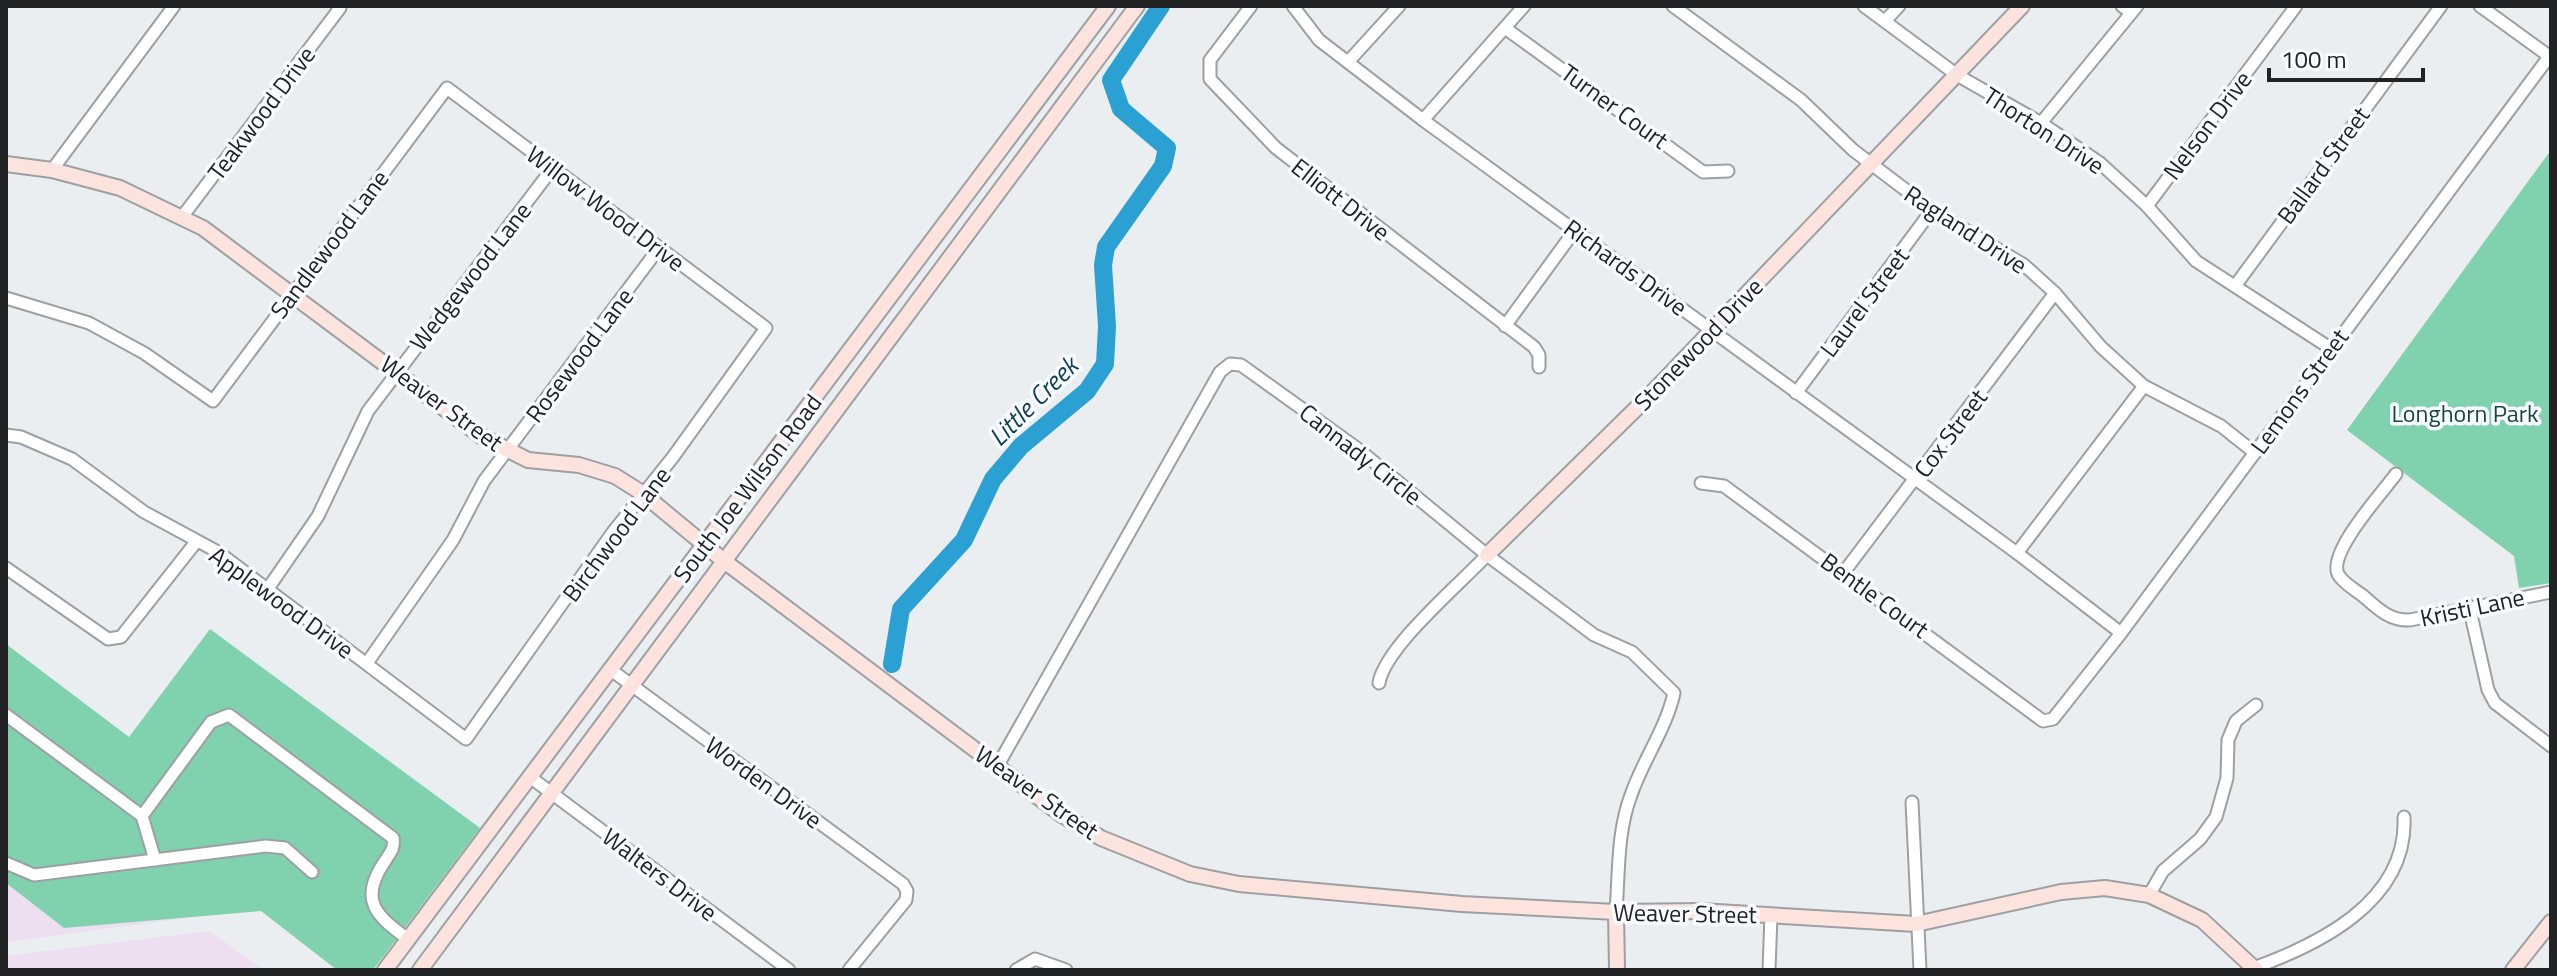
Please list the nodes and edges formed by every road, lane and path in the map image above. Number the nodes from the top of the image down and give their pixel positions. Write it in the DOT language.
graph roads {
  1 [pos="174,6"];
  2 [pos="1108,6"];
  3 [pos="1137,6"];
  4 [pos="1251,6"];
  5 [pos="1293,6"];
  6 [pos="1399,6"];
  7 [pos="1524,6"];
  8 [pos="1673,6"];
  9 [pos="1864,6"];
  10 [pos="1899,6"];
  11 [pos="2022,6"];
  12 [pos="2296,6"];
  13 [pos="2441,6"];
  14 [pos="2480,6"];
  15 [pos="338,7"];
  16 [pos="2130,8"];
  17 [pos="1885,21"];
  18 [pos="1505,28"];
  19 [pos="2550,55"];
  20 [pos="1348,62"];
  21 [pos="1957,75"];
  22 [pos="447,88"];
  23 [pos="1423,120"];
  24 [pos="2041,123"];
  25 [pos="6,164"];
  26 [pos="1870,164"];
  27 [pos="552,169"];
  28 [pos="52,170"];
  29 [pos="1728,171"];
  30 [pos="2147,206"];
  31 [pos="1932,210"];
  32 [pos="182,217"];
  33 [pos="1575,230"];
  34 [pos="659,248"];
  35 [pos="2235,286"];
  36 [pos="292,292"];
  37 [pos="2055,293"];
  38 [pos="6,298"];
  39 [pos="1505,326"];
  40 [pos="766,328"];
  41 [pos="1711,329"];
  42 [pos="2330,348"];
  43 [pos="1539,367"];
  44 [pos="396,371"];
  45 [pos="2144,386"];
  46 [pos="1796,393"];
  47 [pos="6,435"];
  48 [pos="507,451"];
  49 [pos="2255,453"];
  50 [pos="2396,474"];
  51 [pos="1914,481"];
  52 [pos="1701,483"];
  53 [pos="642,493"];
  54 [pos="196,542"];
  55 [pos="704,544"];
  56 [pos="2017,553"];
  57 [pos="1487,555"];
  58 [pos="724,561"];
  59 [pos="6,568"];
  60 [pos="1844,572"];
  61 [pos="267,590"];
  62 [pos="2551,592"];
  63 [pos="2469,606"];
  64 [pos="2121,633"];
  65 [pos="367,663"];
  66 [pos="611,670"];
  67 [pos="1379,683"];
  68 [pos="632,685"];
  69 [pos="2256,705"];
  70 [pos="6,715"];
  71 [pos="2043,721"];
  72 [pos="466,739"];
  73 [pos="2551,746"];
  74 [pos="998,765"];
  75 [pos="530,777"];
  76 [pos="551,793"];
  77 [pos="1912,802"];
  78 [pos="142,816"];
  79 [pos="2404,817"];
  80 [pos="155,860"];
  81 [pos="6,863"];
  82 [pos="312,872"];
  83 [pos="2149,895"];
  84 [pos="1616,912"];
  85 [pos="1771,915"];
  86 [pos="2551,922"];
  87 [pos="1916,924"];
  88 [pos="408,939"];
  89 [pos="2252,969"];
  90 [pos="385,970"];
  91 [pos="420,970"];
  92 [pos="789,970"];
  93 [pos="849,970"];
  94 [pos="1016,970"];
  95 [pos="1066,970"];
  96 [pos="1617,970"];
  97 [pos="1769,970"];
  98 [pos="1920,970"];
  99 [pos="2513,970"];
  1 -- 28 [label="street"];
  2 -- 55 [label="street, South Joe Wilson Road"];
  3 -- 58 [label="street, South Joe Wilson Road"];
  4 -- 39 [label="street, Elliott Drive"];
  5 -- 20 [label="street, Richards Drive"];
  6 -- 20 [label="street"];
  7 -- 18 [label="street"];
  8 -- 26 [label="street, Ragland Drive"];
  9 -- 17 [label="street, Thorton Drive"];
  10 -- 17 [label="street"];
  11 -- 21 [label="street, Stonewood Drive"];
  12 -- 30 [label="street, Nelson Drive"];
  13 -- 35 [label="street, Ballard Street"];
  14 -- 19 [label="street"];
  15 -- 32 [label="street, Teakwood Drive"];
  16 -- 24 [label="street"];
  17 -- 21 [label="street, Thorton Drive"];
  18 -- 23 [label="street"];
  18 -- 29 [label="street, Turner Court"];
  19 -- 42 [label="street, Lemons Street"];
  20 -- 23 [label="street, Richards Drive"];
  21 -- 24 [label="street, Thorton Drive"];
  21 -- 26 [label="street, Stonewood Drive"];
  22 -- 27 [label="street, Willow Wood Drive"];
  22 -- 36 [label="street, Sandlewood Lane"];
  23 -- 33 [label="street, Richards Drive"];
  24 -- 30 [label="street, Thorton Drive"];
  25 -- 28 [label="street, Weaver Street"];
  26 -- 31 [label="street, Ragland Drive"];
  26 -- 41 [label="street, Stonewood Drive"];
  27 -- 34 [label="street, Willow Wood Drive"];
  27 -- 44 [label="street, Wedgewood Lane"];
  28 -- 32 [label="street, Weaver Street"];
  30 -- 35 [label="street, Thorton Drive"];
  31 -- 37 [label="street, Ragland Drive"];
  31 -- 46 [label="street, Laurel Street"];
  32 -- 36 [label="street, Weaver Street"];
  33 -- 39 [label="street"];
  33 -- 41 [label="street, Richards Drive"];
  34 -- 40 [label="street, Willow Wood Drive"];
  34 -- 48 [label="street, Rosewood Lane"];
  35 -- 42 [label="street, Thorton Drive"];
  36 -- 38 [label="street, Sandlewood Lane"];
  36 -- 44 [label="street, Weaver Street"];
  37 -- 45 [label="street, Ragland Drive"];
  37 -- 51 [label="street, Cox Street"];
  39 -- 43 [label="street, Elliott Drive"];
  40 -- 53 [label="street, Birchwood Lane"];
  41 -- 46 [label="street, Richards Drive"];
  41 -- 57 [label="street, Stonewood Drive"];
  42 -- 49 [label="street, Lemons Street"];
  44 -- 48 [label="street, Weaver Street"];
  44 -- 61 [label="street, Wedgewood Lane"];
  45 -- 49 [label="street, Ragland Drive"];
  45 -- 56 [label="street"];
  46 -- 51 [label="street, Richards Drive"];
  47 -- 54 [label="street, Applewood Drive"];
  48 -- 53 [label="street, Weaver Street"];
  48 -- 65 [label="street, Rosewood Lane"];
  49 -- 64 [label="street, Lemons Street"];
  50 -- 63 [label="street, Kristi Lane"];
  51 -- 56 [label="street, Richards Drive"];
  51 -- 60 [label="street, Cox Street"];
  52 -- 60 [label="street, Bentle Court"];
  53 -- 55 [label="street, Weaver Street"];
  53 -- 72 [label="street, Birchwood Lane"];
  54 -- 59 [label="street"];
  54 -- 61 [label="street, Applewood Drive"];
  55 -- 58 [label="street, Weaver Street"];
  55 -- 66 [label="street, South Joe Wilson Road"];
  56 -- 64 [label="street, Richards Drive"];
  57 -- 67 [label="street, Stonewood Drive"];
  57 -- 74 [label="street, Cannady Circle"];
  57 -- 84 [label="street, Cannady Circle"];
  58 -- 68 [label="street, South Joe Wilson Road"];
  58 -- 74 [label="street, Weaver Street"];
  60 -- 71 [label="street, Bentle Court"];
  61 -- 65 [label="street, Applewood Drive"];
  62 -- 63 [label="street, Kristi Lane"];
  63 -- 73 [label="street"];
  64 -- 71 [label="street, Lemons Street"];
  65 -- 72 [label="street, Applewood Drive"];
  66 -- 68 [label="street, Worden Drive"];
  66 -- 75 [label="street, South Joe Wilson Road"];
  68 -- 76 [label="street, South Joe Wilson Road"];
  68 -- 93 [label="street, Worden Drive"];
  69 -- 83 [label="street"];
  70 -- 78 [label="street"];
  74 -- 84 [label="street, Weaver Street"];
  75 -- 76 [label="street, Walters Drive"];
  75 -- 88 [label="street, South Joe Wilson Road"];
  76 -- 91 [label="street, South Joe Wilson Road"];
  76 -- 92 [label="street, Walters Drive"];
  77 -- 87 [label="street"];
  78 -- 80 [label="street"];
  78 -- 88 [label="street"];
  79 -- 89 [label="street"];
  80 -- 81 [label="street"];
  80 -- 82 [label="street"];
  83 -- 87 [label="street, Weaver Street"];
  83 -- 89 [label="street, Weaver Street"];
  84 -- 85 [label="street, Weaver Street"];
  84 -- 96 [label="street"];
  85 -- 87 [label="street, Weaver Street"];
  85 -- 97 [label="street"];
  86 -- 99 [label="street"];
  87 -- 98 [label="street"];
  88 -- 90 [label="street, South Joe Wilson Road"];
  94 -- 95 [label="street"];
}
